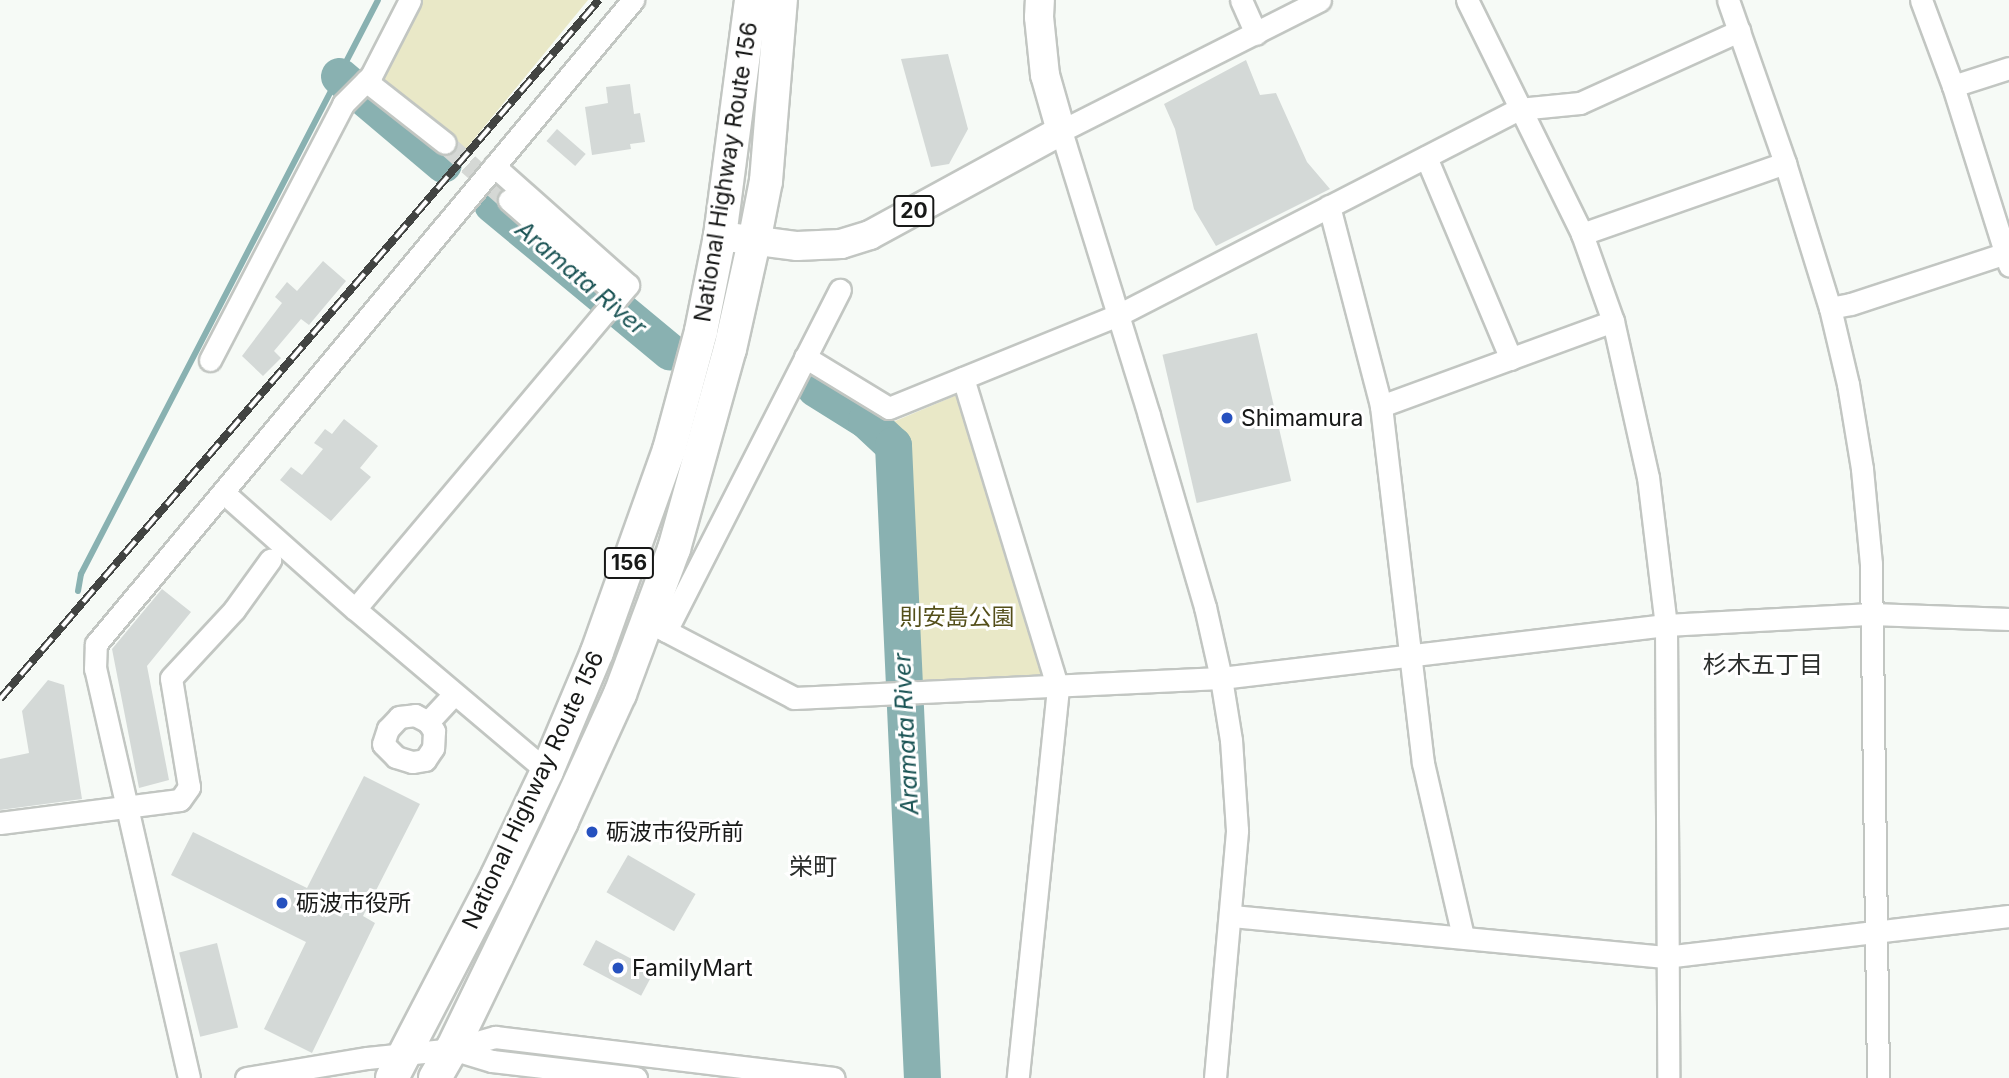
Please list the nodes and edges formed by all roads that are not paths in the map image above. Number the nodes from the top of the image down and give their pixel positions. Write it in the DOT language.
graph roads {
  1 [pos="411,0"];
  2 [pos="633,0"];
  3 [pos="1040,0"];
  4 [pos="1241,0"];
  5 [pos="1320,0"];
  6 [pos="1467,0"];
  7 [pos="1728,0"];
  8 [pos="1921,0"];
  9 [pos="766,9"];
  10 [pos="1739,31"];
  11 [pos="1256,34"];
  12 [pos="2009,68"];
  13 [pos="366,81"];
  14 [pos="1954,86"];
  15 [pos="1519,110"];
  16 [pos="1061,131"];
  17 [pos="444,143"];
  18 [pos="1426,157"];
  19 [pos="1785,163"];
  20 [pos="494,166"];
  21 [pos="509,200"];
  22 [pos="1329,206"];
  23 [pos="1582,234"];
  24 [pos="720,236"];
  25 [pos="754,243"];
  26 [pos="2008,256"];
  27 [pos="840,290"];
  28 [pos="618,296"];
  29 [pos="1830,308"];
  30 [pos="1120,314"];
  31 [pos="1613,321"];
  32 [pos="805,357"];
  33 [pos="1511,359"];
  34 [pos="210,360"];
  35 [pos="963,378"];
  36 [pos="1381,406"];
  37 [pos="223,492"];
  38 [pos="270,560"];
  39 [pos="355,609"];
  40 [pos="1872,614"];
  41 [pos="2009,619"];
  42 [pos="1666,625"];
  43 [pos="656,626"];
  44 [pos="1413,655"];
  45 [pos="1222,678"];
  46 [pos="1058,688"];
  47 [pos="454,694"];
  48 [pos="428,722"];
  49 [pos="547,771"];
  50 [pos="127,808"];
  51 [pos="0,823"];
  52 [pos="1231,916"];
  53 [pos="2009,916"];
  54 [pos="1877,933"];
  55 [pos="1463,936"];
  56 [pos="1665,957"];
  57 [pos="452,1049"];
  58 [pos="398,1066"];
  59 [pos="189,1078"];
  60 [pos="246,1078"];
  61 [pos="435,1078"];
  62 [pos="636,1078"];
  63 [pos="834,1078"];
  64 [pos="1018,1078"];
  65 [pos="1215,1078"];
  66 [pos="1668,1078"];
  67 [pos="1878,1078"];
  1 -- 13 [label="street"];
  2 -- 20 [label="street"];
  3 -- 16 [label="main road"];
  4 -- 11 [label="street"];
  5 -- 11 [label="street"];
  6 -- 15 [label="street"];
  7 -- 10 [label="street"];
  8 -- 14 [label="street"];
  9 -- 24 [label="highway, National Highway Route 156 / 156"];
  9 -- 25 [label="highway, National Highway Route 156 / 156"];
  10 -- 15 [label="street"];
  10 -- 19 [label="street"];
  11 -- 16 [label="street"];
  12 -- 14 [label="street"];
  13 -- 17 [label="street"];
  13 -- 34 [label="street"];
  14 -- 26 [label="street"];
  15 -- 18 [label="street"];
  15 -- 23 [label="street"];
  16 -- 25 [label="main road, 20"];
  16 -- 30 [label="street"];
  18 -- 22 [label="street"];
  18 -- 33 [label="street"];
  19 -- 23 [label="street"];
  19 -- 29 [label="street"];
  20 -- 28 [label="street"];
  20 -- 37 [label="street"];
  21 -- 28 [label="street"];
  22 -- 30 [label="street"];
  22 -- 36 [label="street"];
  23 -- 31 [label="street"];
  24 -- 25 [label="main road, 20"];
  24 -- 49 [label="highway, National Highway Route 156 / 156"];
  25 -- 43 [label="highway, National Highway Route 156 / 156"];
  26 -- 29 [label="street"];
  27 -- 32 [label="street"];
  28 -- 39 [label="street"];
  29 -- 40 [label="street"];
  30 -- 35 [label="street"];
  30 -- 45 [label="street"];
  31 -- 33 [label="street"];
  31 -- 42 [label="street"];
  32 -- 35 [label="street"];
  32 -- 43 [label="street"];
  33 -- 36 [label="street"];
  35 -- 46 [label="street"];
  36 -- 44 [label="street"];
  37 -- 39 [label="street"];
  37 -- 50 [label="street"];
  38 -- 50 [label="street"];
  39 -- 47 [label="street"];
  40 -- 41 [label="street"];
  40 -- 42 [label="street"];
  40 -- 54 [label="street"];
  42 -- 44 [label="street"];
  42 -- 56 [label="street"];
  43 -- 46 [label="street"];
  43 -- 57 [label="highway, National Highway Route 156 / 156"];
  44 -- 45 [label="street"];
  44 -- 55 [label="street"];
  45 -- 46 [label="street"];
  45 -- 52 [label="street"];
  46 -- 64 [label="street"];
  47 -- 48 [label="street"];
  47 -- 49 [label="street"];
  49 -- 58 [label="highway, National Highway Route 156 / 156"];
  50 -- 51 [label="street"];
  50 -- 59 [label="street"];
  52 -- 55 [label="street"];
  52 -- 65 [label="street"];
  53 -- 54 [label="street"];
  54 -- 56 [label="street"];
  54 -- 67 [label="street"];
  55 -- 56 [label="street"];
  56 -- 66 [label="street"];
  57 -- 58 [label="street"];
  57 -- 61 [label="highway, National Highway Route 156 / 156"];
  57 -- 62 [label="street"];
  57 -- 63 [label="street"];
  58 -- 60 [label="street"];
}
